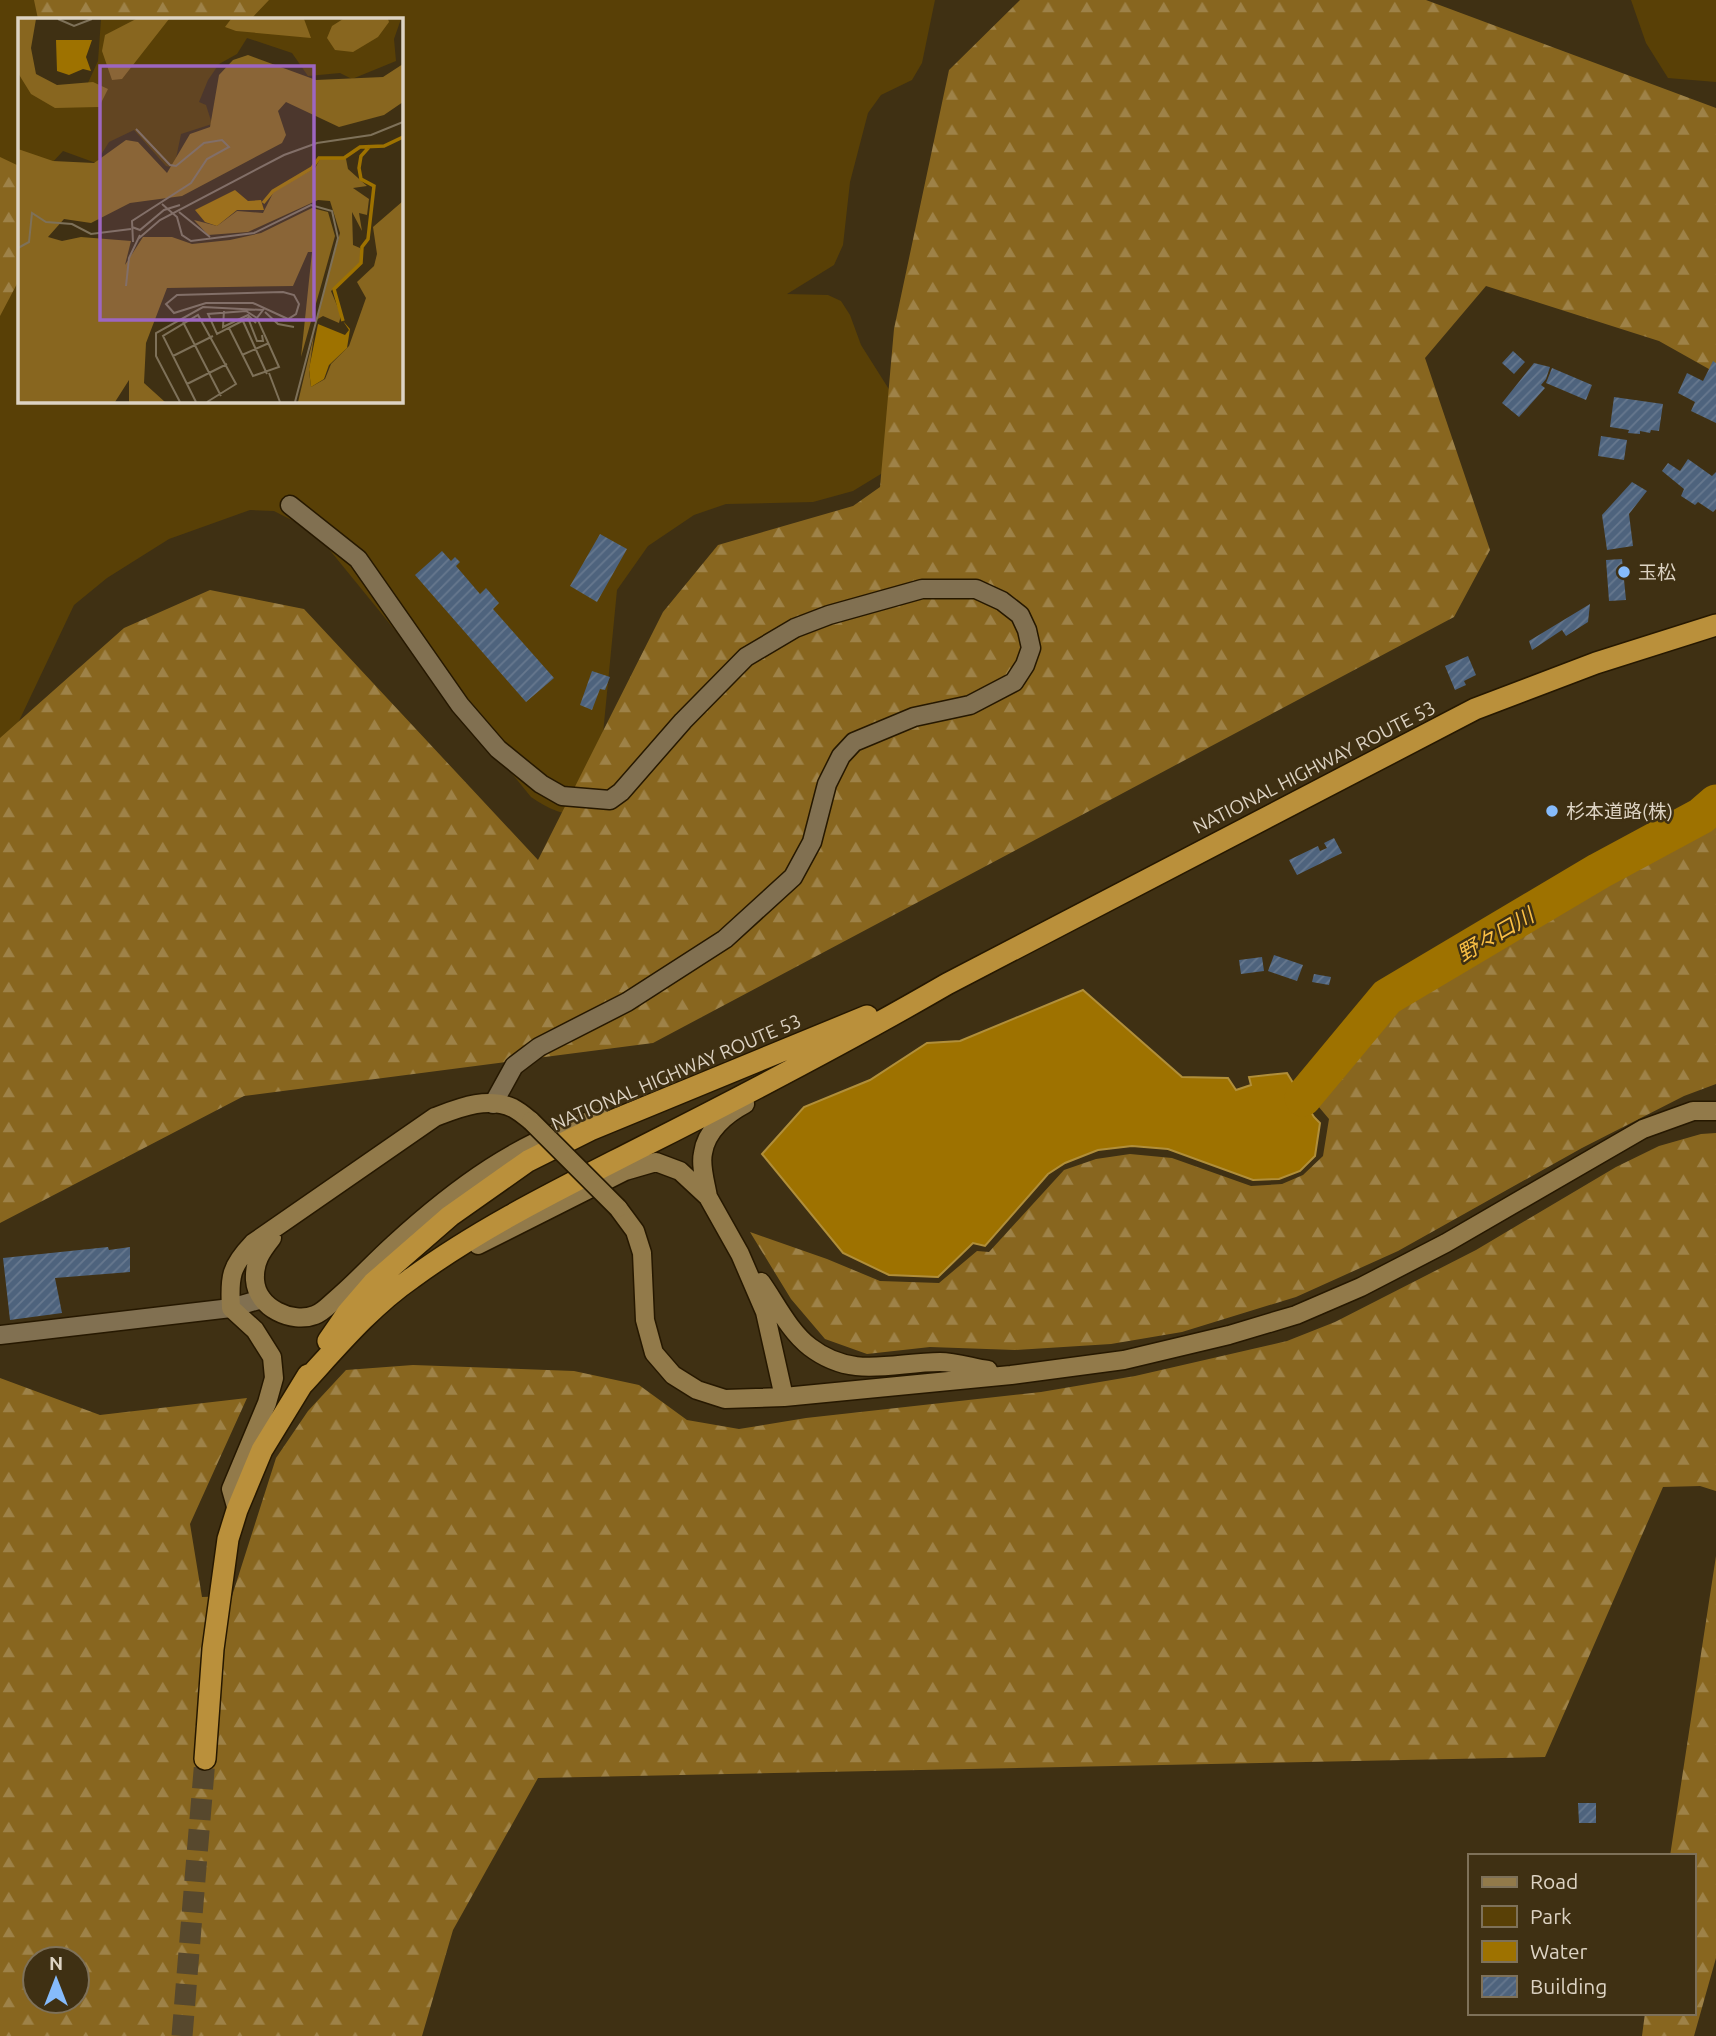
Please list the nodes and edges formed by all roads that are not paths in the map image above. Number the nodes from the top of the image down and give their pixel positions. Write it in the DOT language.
graph roads {
  1 [pos="290,505"];
  2 [pos="1716,625"];
  3 [pos="947,984"];
  4 [pos="886,1019"];
  5 [pos="493,1104"];
  6 [pos="638,1110"];
  7 [pos="1716,1111"];
  8 [pos="708,1197"];
  9 [pos="286,1222"];
  10 [pos="740,1254"];
  11 [pos="410,1279"];
  12 [pos="262,1299"];
  13 [pos="232,1308"];
  14 [pos="0,1335"];
  15 [pos="1011,1375"];
  16 [pos="302,1385"];
  17 [pos="784,1397"];
  18 [pos="237,1510"];
  19 [pos="205,1759"];
  1 -- 5 [label="street"];
  2 -- 3 [label="highway, NATIONAL HIGHWAY ROUTE 53"];
  3 -- 4 [label="highway, NATIONAL HIGHWAY ROUTE 53"];
  3 -- 6 [label="highway, NATIONAL HIGHWAY ROUTE 53"];
  4 -- 8 [label="street"];
  4 -- 11 [label="highway, NATIONAL HIGHWAY ROUTE 53"];
  5 -- 9 [label="street"];
  5 -- 17 [label="street, bridge"];
  6 -- 12 [label="street"];
  6 -- 16 [label="highway, NATIONAL HIGHWAY ROUTE 53"];
  7 -- 15 [label="street"];
  8 -- 10 [label="street"];
  8 -- 11 [label="street"];
  9 -- 12 [label="street"];
  9 -- 13 [label="street"];
  10 -- 15 [label="street"];
  10 -- 17 [label="street"];
  11 -- 16 [label="highway, NATIONAL HIGHWAY ROUTE 53"];
  12 -- 13 [label="street"];
  13 -- 14 [label="street"];
  13 -- 18 [label="street"];
  15 -- 17 [label="street"];
  16 -- 18 [label="highway, NATIONAL HIGHWAY ROUTE 53"];
  18 -- 19 [label="highway, NATIONAL HIGHWAY ROUTE 53"];
}
